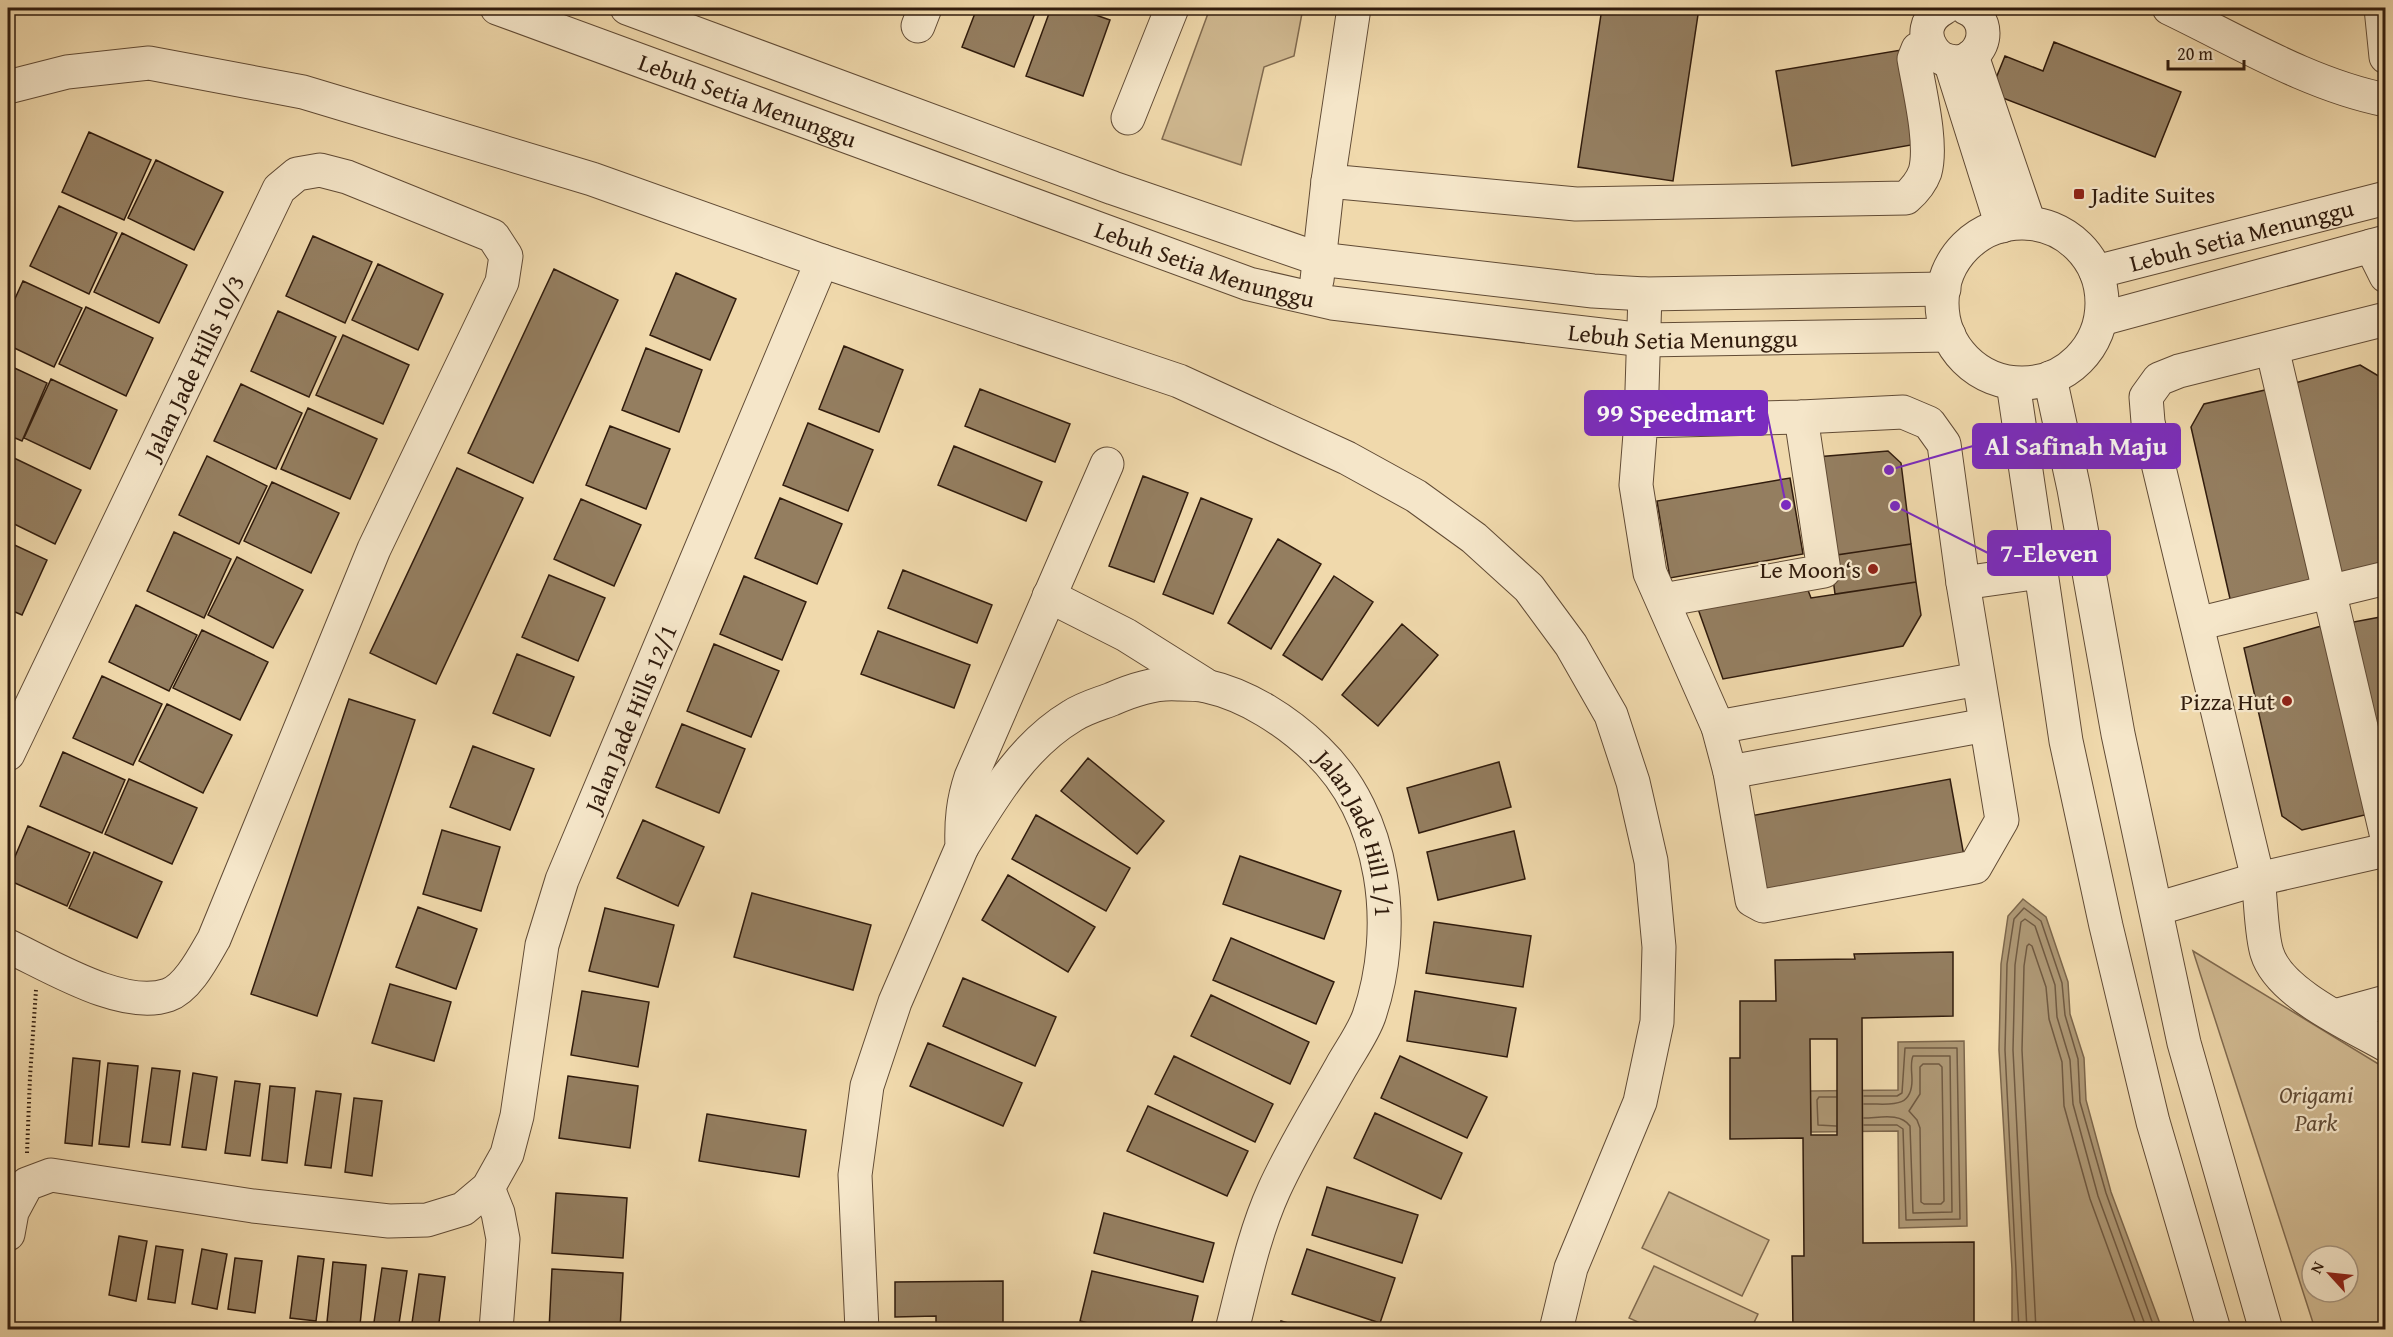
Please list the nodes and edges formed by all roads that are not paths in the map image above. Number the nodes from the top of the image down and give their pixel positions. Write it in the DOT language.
graph roads {
  1 [pos="497,8"];
  2 [pos="627,8"];
  3 [pos="1172,8"];
  4 [pos="1354,8"];
  5 [pos="1943,8"];
  6 [pos="1966,8"];
  7 [pos="2169,8"];
  8 [pos="2381,8"];
  9 [pos="1950,54"];
  10 [pos="2385,57"];
  11 [pos="8,87"];
  12 [pos="2385,100"];
  13 [pos="1128,118"];
  14 [pos="1328,181"];
  15 [pos="2385,198"];
  16 [pos="2015,224"];
  17 [pos="2378,244"];
  18 [pos="1319,258"];
  19 [pos="822,261"];
  20 [pos="2096,272"];
  21 [pos="2385,276"];
  22 [pos="1944,289"];
  23 [pos="1645,294"];
  24 [pos="1315,300"];
  25 [pos="2101,319"];
  26 [pos="2385,319"];
  27 [pos="1949,335"];
  28 [pos="1644,340"];
  29 [pos="2272,348"];
  30 [pos="2050,378"];
  31 [pos="2013,383"];
  32 [pos="1801,417"];
  33 [pos="1641,421"];
  34 [pos="1107,464"];
  35 [pos="2040,572"];
  36 [pos="2385,578"];
  37 [pos="1963,583"];
  38 [pos="2329,592"];
  39 [pos="1048,596"];
  40 [pos="1663,600"];
  41 [pos="2197,624"];
  42 [pos="1978,679"];
  43 [pos="1206,685"];
  44 [pos="1986,725"];
  45 [pos="1718,727"];
  46 [pos="2118,734"];
  47 [pos="2066,741"];
  48 [pos="8,754"];
  49 [pos="1730,772"];
  50 [pos="2385,833"];
  51 [pos="963,846"];
  52 [pos="2385,850"];
  53 [pos="2258,879"];
  54 [pos="2156,909"];
  55 [pos="20,952"];
  56 [pos="2385,1002"];
  57 [pos="2335,1016"];
  58 [pos="2385,1045"];
  59 [pos="488,1188"];
  60 [pos="8,1234"];
  61 [pos="496,1329"];
  62 [pos="862,1329"];
  63 [pos="1232,1329"];
  64 [pos="1556,1329"];
  65 [pos="2214,1329"];
  66 [pos="2266,1329"];
  1 -- 24 [label="street, Lebuh Setia Menunggu"];
  2 -- 18 [label="street, Lebuh Setia Menunggu"];
  3 -- 13 [label="street"];
  4 -- 14 [label="street"];
  5 -- 9 [label="street"];
  6 -- 9 [label="street"];
  7 -- 12 [label="street"];
  8 -- 10 [label="street"];
  9 -- 14 [label="street"];
  9 -- 16 [label="street"];
  11 -- 19 [label="street"];
  14 -- 18 [label="street"];
  15 -- 20 [label="street, Lebuh Setia Menunggu"];
  16 -- 20 [label="street"];
  16 -- 22 [label="street"];
  17 -- 21 [label="street"];
  17 -- 25 [label="street, Lebuh Setia Menunggu"];
  18 -- 23 [label="street, Lebuh Setia Menunggu"];
  18 -- 24 [label="street"];
  19 -- 59 [label="street, Jalan Jade Hills 12/1"];
  19 -- 64 [label="street"];
  20 -- 25 [label="street"];
  22 -- 23 [label="street, Lebuh Setia Menunggu"];
  22 -- 27 [label="street"];
  23 -- 28 [label="street"];
  24 -- 28 [label="street, Lebuh Setia Menunggu"];
  25 -- 30 [label="street"];
  26 -- 29 [label="street"];
  27 -- 28 [label="street, Lebuh Setia Menunggu"];
  27 -- 31 [label="street"];
  28 -- 33 [label="street"];
  29 -- 38 [label="street"];
  29 -- 41 [label="street"];
  30 -- 31 [label="street"];
  30 -- 46 [label="street"];
  31 -- 35 [label="street"];
  32 -- 33 [label="street"];
  32 -- 37 [label="street"];
  32 -- 40 [label="street"];
  33 -- 40 [label="street"];
  34 -- 39 [label="street"];
  35 -- 37 [label="street"];
  35 -- 47 [label="street"];
  36 -- 38 [label="street"];
  37 -- 42 [label="street"];
  38 -- 41 [label="street"];
  38 -- 50 [label="street"];
  39 -- 43 [label="street"];
  39 -- 51 [label="street"];
  40 -- 45 [label="street"];
  41 -- 53 [label="street"];
  42 -- 44 [label="street"];
  42 -- 45 [label="street"];
  43 -- 51 [label="street, Jalan Jade Hill 1/1"];
  43 -- 63 [label="street, Jalan Jade Hill 1/1"];
  44 -- 49 [label="street"];
  44 -- 49 [label="street"];
  45 -- 49 [label="street"];
  46 -- 47 [label="street"];
  46 -- 54 [label="street"];
  47 -- 65 [label="street"];
  48 -- 55 [label="street, Jalan Jade Hills 10/3"];
  51 -- 62 [label="street, Jalan Jade Hill 1/1"];
  52 -- 53 [label="street"];
  53 -- 54 [label="street"];
  53 -- 57 [label="street"];
  54 -- 66 [label="street"];
  56 -- 57 [label="street"];
  57 -- 58 [label="street"];
  59 -- 60 [label="street"];
  59 -- 61 [label="street"];
}
